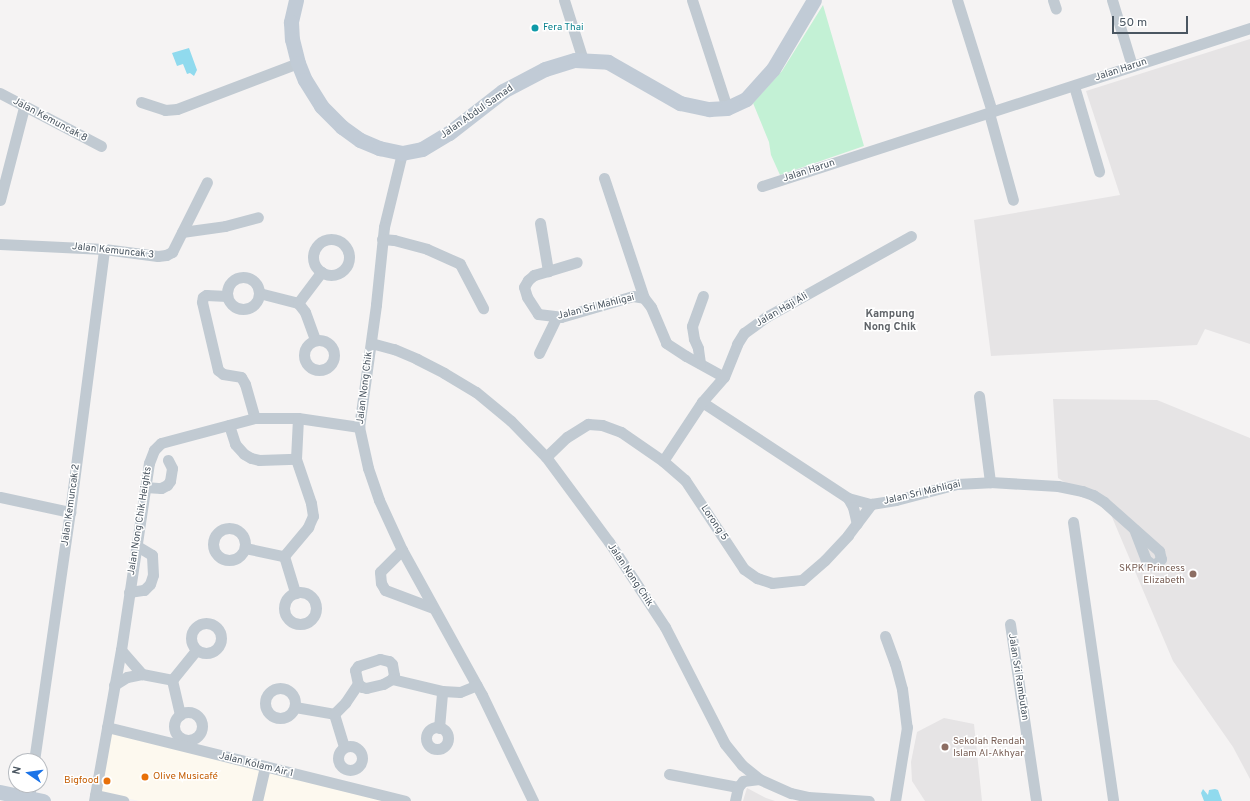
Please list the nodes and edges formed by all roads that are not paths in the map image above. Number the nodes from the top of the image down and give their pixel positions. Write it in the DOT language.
graph roads {
  1 [pos="296,0"];
  2 [pos="564,0"];
  3 [pos="692,0"];
  4 [pos="814,0"];
  5 [pos="957,0"];
  6 [pos="1112,0"];
  7 [pos="1250,28"];
  8 [pos="583,60"];
  9 [pos="298,63"];
  10 [pos="1132,66"];
  11 [pos="1074,86"];
  12 [pos="0,93"];
  13 [pos="141,102"];
  14 [pos="24,106"];
  15 [pos="726,108"];
  16 [pos="991,113"];
  17 [pos="100,146"];
  18 [pos="402,153"];
  19 [pos="1099,171"];
  20 [pos="604,178"];
  21 [pos="207,182"];
  22 [pos="762,186"];
  23 [pos="0,200"];
  24 [pos="1013,200"];
  25 [pos="258,218"];
  26 [pos="540,222"];
  27 [pos="182,232"];
  28 [pos="911,236"];
  29 [pos="382,239"];
  30 [pos="0,244"];
  31 [pos="104,249"];
  32 [pos="577,262"];
  33 [pos="548,271"];
  34 [pos="321,272"];
  35 [pos="259,293"];
  36 [pos="227,296"];
  37 [pos="703,296"];
  38 [pos="644,298"];
  39 [pos="298,303"];
  40 [pos="483,308"];
  41 [pos="556,318"];
  42 [pos="315,340"];
  43 [pos="371,343"];
  44 [pos="538,353"];
  45 [pos="700,363"];
  46 [pos="724,377"];
  47 [pos="979,396"];
  48 [pos="702,402"];
  49 [pos="255,418"];
  50 [pos="298,418"];
  51 [pos="229,425"];
  52 [pos="359,427"];
  53 [pos="546,457"];
  54 [pos="296,459"];
  55 [pos="168,460"];
  56 [pos="663,461"];
  57 [pos="990,482"];
  58 [pos="145,487"];
  59 [pos="0,497"];
  60 [pos="848,498"];
  61 [pos="871,504"];
  62 [pos="70,512"];
  63 [pos="1072,522"];
  64 [pos="857,524"];
  65 [pos="1134,529"];
  66 [pos="137,546"];
  67 [pos="245,548"];
  68 [pos="402,550"];
  69 [pos="284,556"];
  70 [pos="129,592"];
  71 [pos="295,594"];
  72 [pos="433,608"];
  73 [pos="1010,624"];
  74 [pos="885,636"];
  75 [pos="121,650"];
  76 [pos="196,650"];
  77 [pos="142,674"];
  78 [pos="392,679"];
  79 [pos="172,680"];
  80 [pos="358,684"];
  81 [pos="114,685"];
  82 [pos="477,685"];
  83 [pos="442,691"];
  84 [pos="295,707"];
  85 [pos="334,714"];
  86 [pos="180,715"];
  87 [pos="107,727"];
  88 [pos="439,728"];
  89 [pos="344,747"];
  90 [pos="35,753"];
  91 [pos="264,767"];
  92 [pos="669,774"];
  93 [pos="759,779"];
  94 [pos="738,786"];
  95 [pos="0,792"];
  96 [pos="34,795"];
  97 [pos="94,798"];
  98 [pos="123,801"];
  99 [pos="257,801"];
  100 [pos="405,801"];
  101 [pos="533,801"];
  102 [pos="735,801"];
  103 [pos="869,801"];
  104 [pos="895,801"];
  105 [pos="1036,801"];
  106 [pos="1113,801"];
  1 -- 9 [label="street, Jalan Abdul Samad"];
  2 -- 8 [label="street"];
  3 -- 15 [label="street"];
  4 -- 15 [label="street, Jalan Abdul Samad"];
  5 -- 16 [label="street"];
  6 -- 10 [label="street"];
  7 -- 10 [label="street, Jalan Harun"];
  8 -- 15 [label="street, Jalan Abdul Samad"];
  8 -- 18 [label="street, Jalan Abdul Samad"];
  9 -- 13 [label="street"];
  9 -- 18 [label="street, Jalan Abdul Samad"];
  10 -- 11 [label="street, Jalan Harun"];
  11 -- 16 [label="street, Jalan Harun"];
  11 -- 19 [label="street"];
  12 -- 14 [label="street, Jalan Kemuncak 8"];
  14 -- 17 [label="street, Jalan Kemuncak 8"];
  14 -- 23 [label="street"];
  16 -- 22 [label="street, Jalan Harun"];
  16 -- 24 [label="street"];
  18 -- 29 [label="street, Jalan Nong Chik"];
  20 -- 38 [label="street, Jalan Sri Mahligai"];
  21 -- 27 [label="street, Jalan Kemuncak 3"];
  25 -- 27 [label="street"];
  26 -- 33 [label="street"];
  27 -- 31 [label="street, Jalan Kemuncak 3"];
  28 -- 46 [label="street, Jalan Haji Ali"];
  29 -- 40 [label="street"];
  29 -- 43 [label="street, Jalan Nong Chik"];
  30 -- 31 [label="street, Jalan Kemuncak 3"];
  31 -- 62 [label="street, Jalan Kemuncak 2"];
  32 -- 33 [label="street"];
  33 -- 41 [label="street, Jalan Sri Mahligai"];
  34 -- 39 [label="street"];
  35 -- 36 [label="street"];
  35 -- 36 [label="street"];
  35 -- 39 [label="street"];
  36 -- 49 [label="street"];
  37 -- 45 [label="street"];
  38 -- 41 [label="street, Jalan Sri Mahligai"];
  38 -- 45 [label="street, Jalan Sri Mahligai"];
  39 -- 42 [label="street"];
  41 -- 44 [label="street"];
  43 -- 52 [label="street, Jalan Nong Chik"];
  43 -- 53 [label="street, Jalan Nong Chik"];
  45 -- 46 [label="street, Jalan Sri Mahligai"];
  46 -- 48 [label="street, Jalan Haji Ali"];
  47 -- 57 [label="street"];
  48 -- 56 [label="street, Jalan Haji Ali"];
  48 -- 60 [label="street, Jalan Sri Mahligai"];
  49 -- 50 [label="street, Jalan Nong Chik Heights"];
  49 -- 51 [label="street, Jalan Nong Chik Heights"];
  50 -- 52 [label="street, Jalan Nong Chik Heights"];
  50 -- 54 [label="street"];
  51 -- 54 [label="street"];
  51 -- 58 [label="street, Jalan Nong Chik Heights"];
  52 -- 68 [label="street, Jalan Nong Chik"];
  53 -- 56 [label="street, Lorong 5"];
  53 -- 93 [label="street, Jalan Nong Chik"];
  54 -- 69 [label="street"];
  55 -- 58 [label="street"];
  56 -- 64 [label="street, Lorong 5"];
  57 -- 61 [label="street, Jalan Sri Mahligai"];
  57 -- 65 [label="street, Jalan Sri Mahligai"];
  58 -- 66 [label="street, Jalan Nong Chik Heights"];
  59 -- 62 [label="street"];
  60 -- 61 [label="street, Jalan Sri Mahligai"];
  60 -- 64 [label="street"];
  61 -- 64 [label="street, Lorong 5"];
  62 -- 90 [label="street, Jalan Kemuncak 2"];
  63 -- 106 [label="street"];
  66 -- 70 [label="street, Jalan Nong Chik Heights"];
  66 -- 70 [label="street"];
  67 -- 69 [label="street"];
  68 -- 72 [label="street, Jalan Nong Chik"];
  68 -- 72 [label="street"];
  69 -- 71 [label="street"];
  70 -- 75 [label="street, Jalan Nong Chik Heights"];
  72 -- 82 [label="street, Jalan Nong Chik"];
  73 -- 105 [label="street, Jalan Sri Rambutan"];
  74 -- 104 [label="street"];
  75 -- 77 [label="street"];
  75 -- 81 [label="street, Jalan Nong Chik Heights"];
  76 -- 79 [label="street"];
  77 -- 79 [label="street"];
  77 -- 81 [label="street"];
  78 -- 80 [label="street"];
  78 -- 80 [label="street"];
  78 -- 83 [label="street"];
  79 -- 86 [label="street"];
  80 -- 85 [label="street"];
  81 -- 87 [label="street, Jalan Nong Chik Heights"];
  82 -- 83 [label="street"];
  82 -- 101 [label="street, Jalan Nong Chik"];
  83 -- 88 [label="street"];
  84 -- 85 [label="street"];
  85 -- 89 [label="street"];
  87 -- 91 [label="street, Jalan Kolam Air 1"];
  87 -- 97 [label="street, Jalan Nong Chik Heights"];
  91 -- 99 [label="street"];
  91 -- 100 [label="street, Jalan Kolam Air 1"];
  92 -- 94 [label="street"];
  93 -- 94 [label="street"];
  93 -- 103 [label="street, Jalan Nong Chik"];
  94 -- 102 [label="street"];
  95 -- 96 [label="street"];
  97 -- 98 [label="street"];
}
